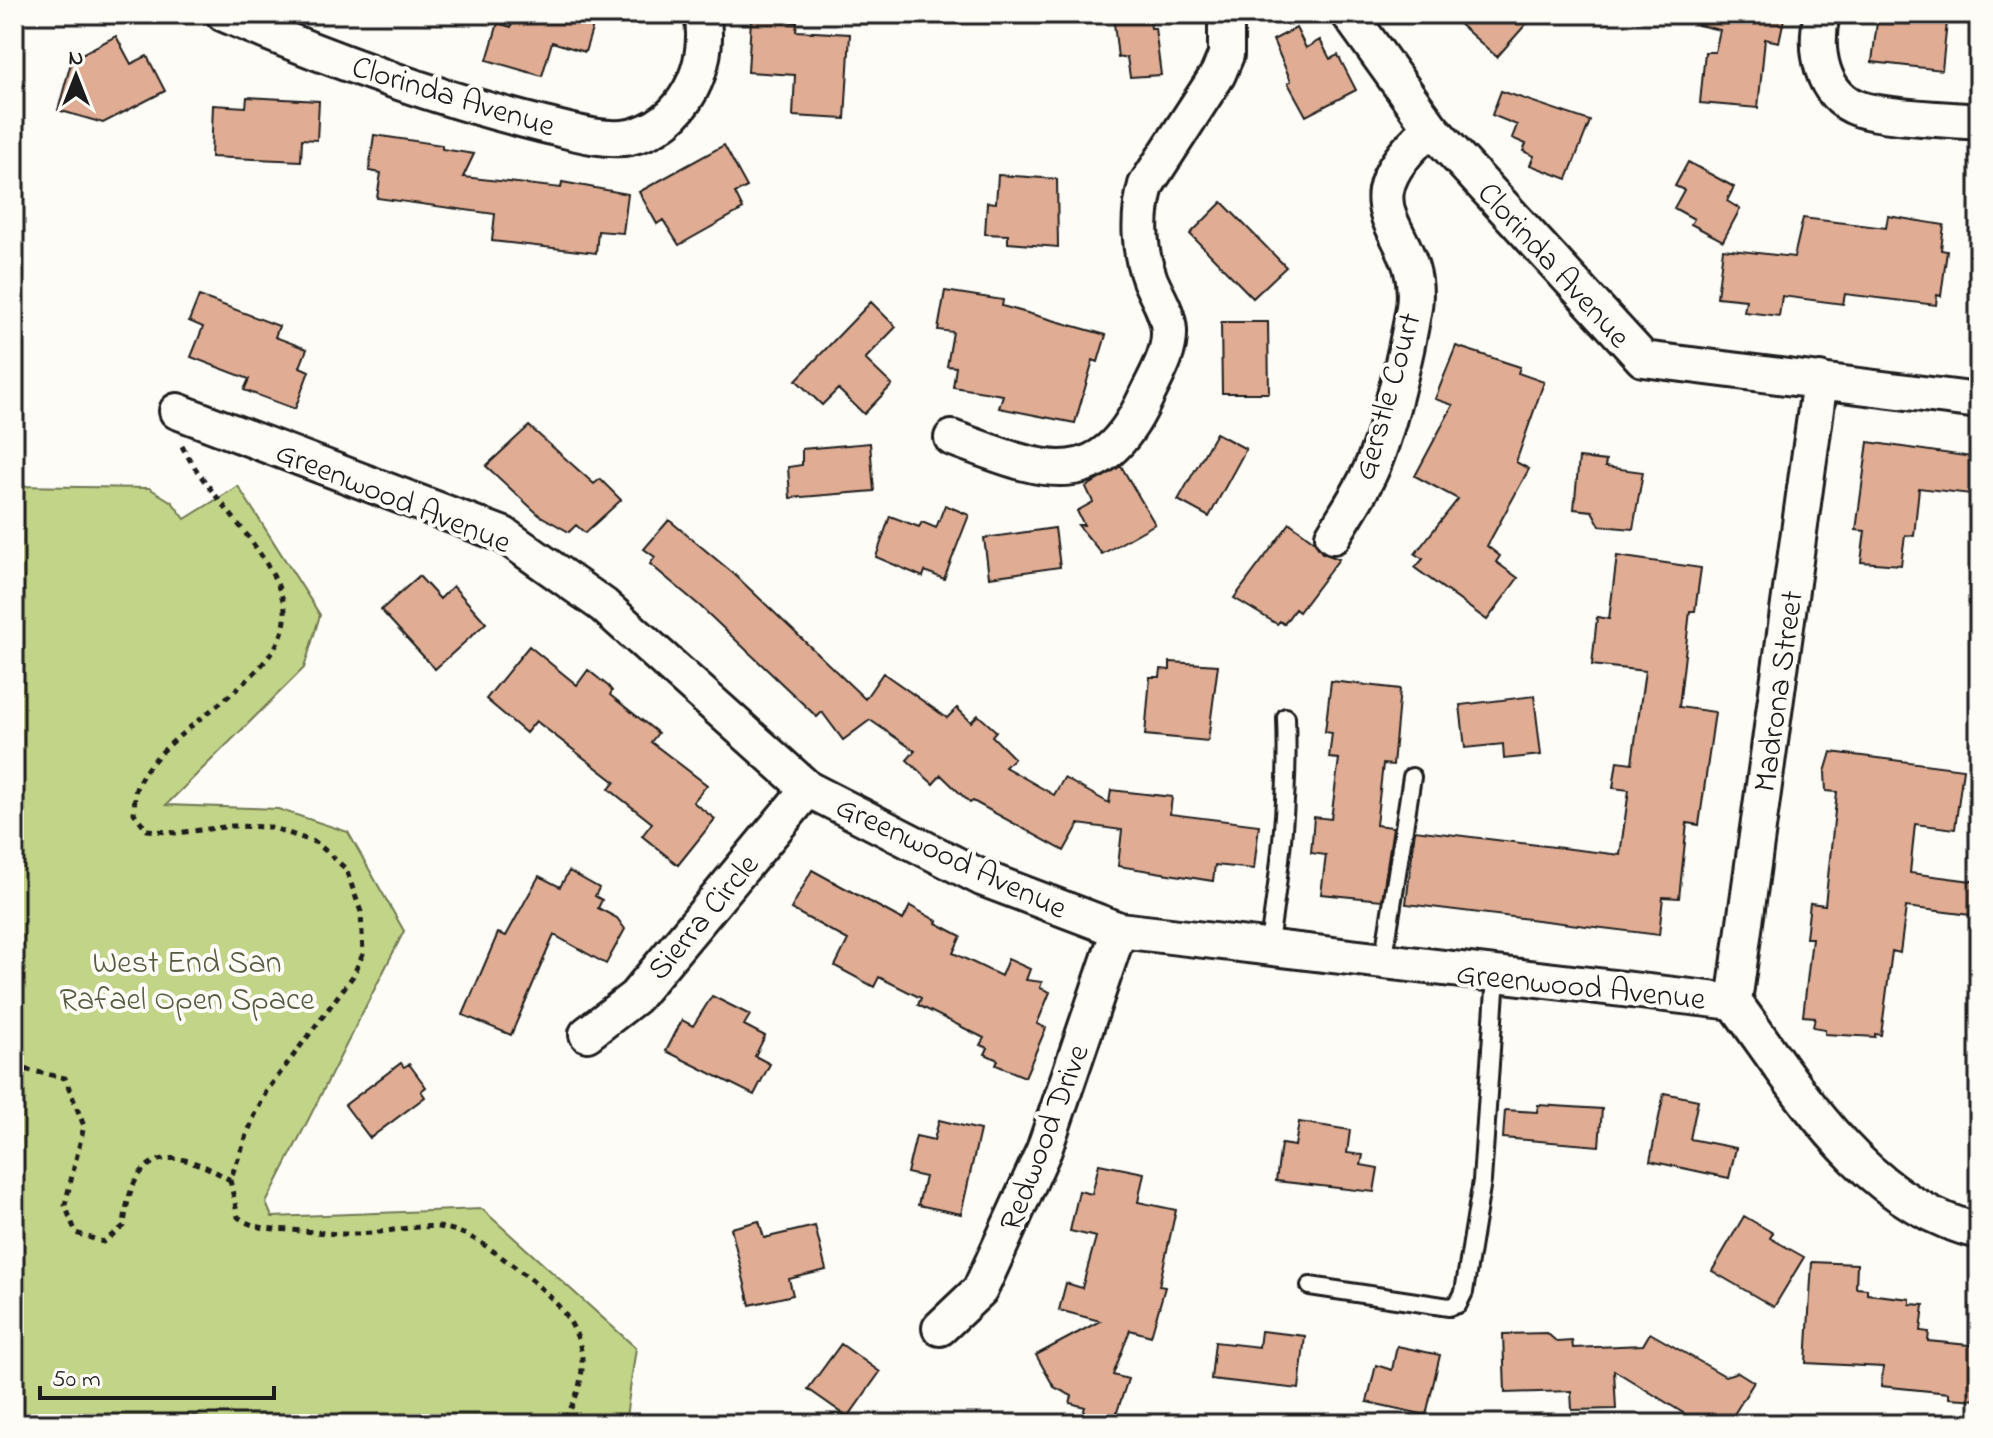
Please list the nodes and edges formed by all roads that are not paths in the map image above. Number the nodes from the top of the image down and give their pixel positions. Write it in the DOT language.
graph roads {
  1 [pos="224,14"];
  2 [pos="702,14"];
  3 [pos="1226,14"];
  4 [pos="1349,14"];
  5 [pos="1822,14"];
  6 [pos="1979,122"];
  7 [pos="1431,128"];
  8 [pos="1820,380"];
  9 [pos="1979,401"];
  10 [pos="177,411"];
  11 [pos="952,438"];
  12 [pos="1333,536"];
  13 [pos="1286,717"];
  14 [pos="1412,777"];
  15 [pos="808,789"];
  16 [pos="1119,930"];
  17 [pos="1268,949"];
  18 [pos="1383,963"];
  19 [pos="1496,976"];
  20 [pos="1734,1002"];
  21 [pos="587,1034"];
  22 [pos="1979,1231"];
  23 [pos="1310,1286"];
  24 [pos="940,1328"];
  1 -- 2 [label="street, Clorinda Avenue"];
  3 -- 11 [label="street"];
  4 -- 7 [label="street, Clorinda Avenue"];
  5 -- 6 [label="street"];
  7 -- 8 [label="street, Clorinda Avenue"];
  7 -- 12 [label="street, Gerstle Court"];
  8 -- 9 [label="street, Clorinda Avenue"];
  8 -- 20 [label="street, Madrona Street"];
  10 -- 15 [label="street, Greenwood Avenue"];
  13 -- 17 [label="lane"];
  14 -- 18 [label="lane"];
  15 -- 16 [label="street, Greenwood Avenue"];
  15 -- 21 [label="street, Sierra Circle"];
  16 -- 17 [label="street, Greenwood Avenue"];
  16 -- 24 [label="street, Redwood Drive"];
  17 -- 18 [label="street, Greenwood Avenue"];
  18 -- 19 [label="street, Greenwood Avenue"];
  19 -- 20 [label="street, Greenwood Avenue"];
  19 -- 23 [label="lane"];
  20 -- 22 [label="street, Greenwood Avenue"];
}
